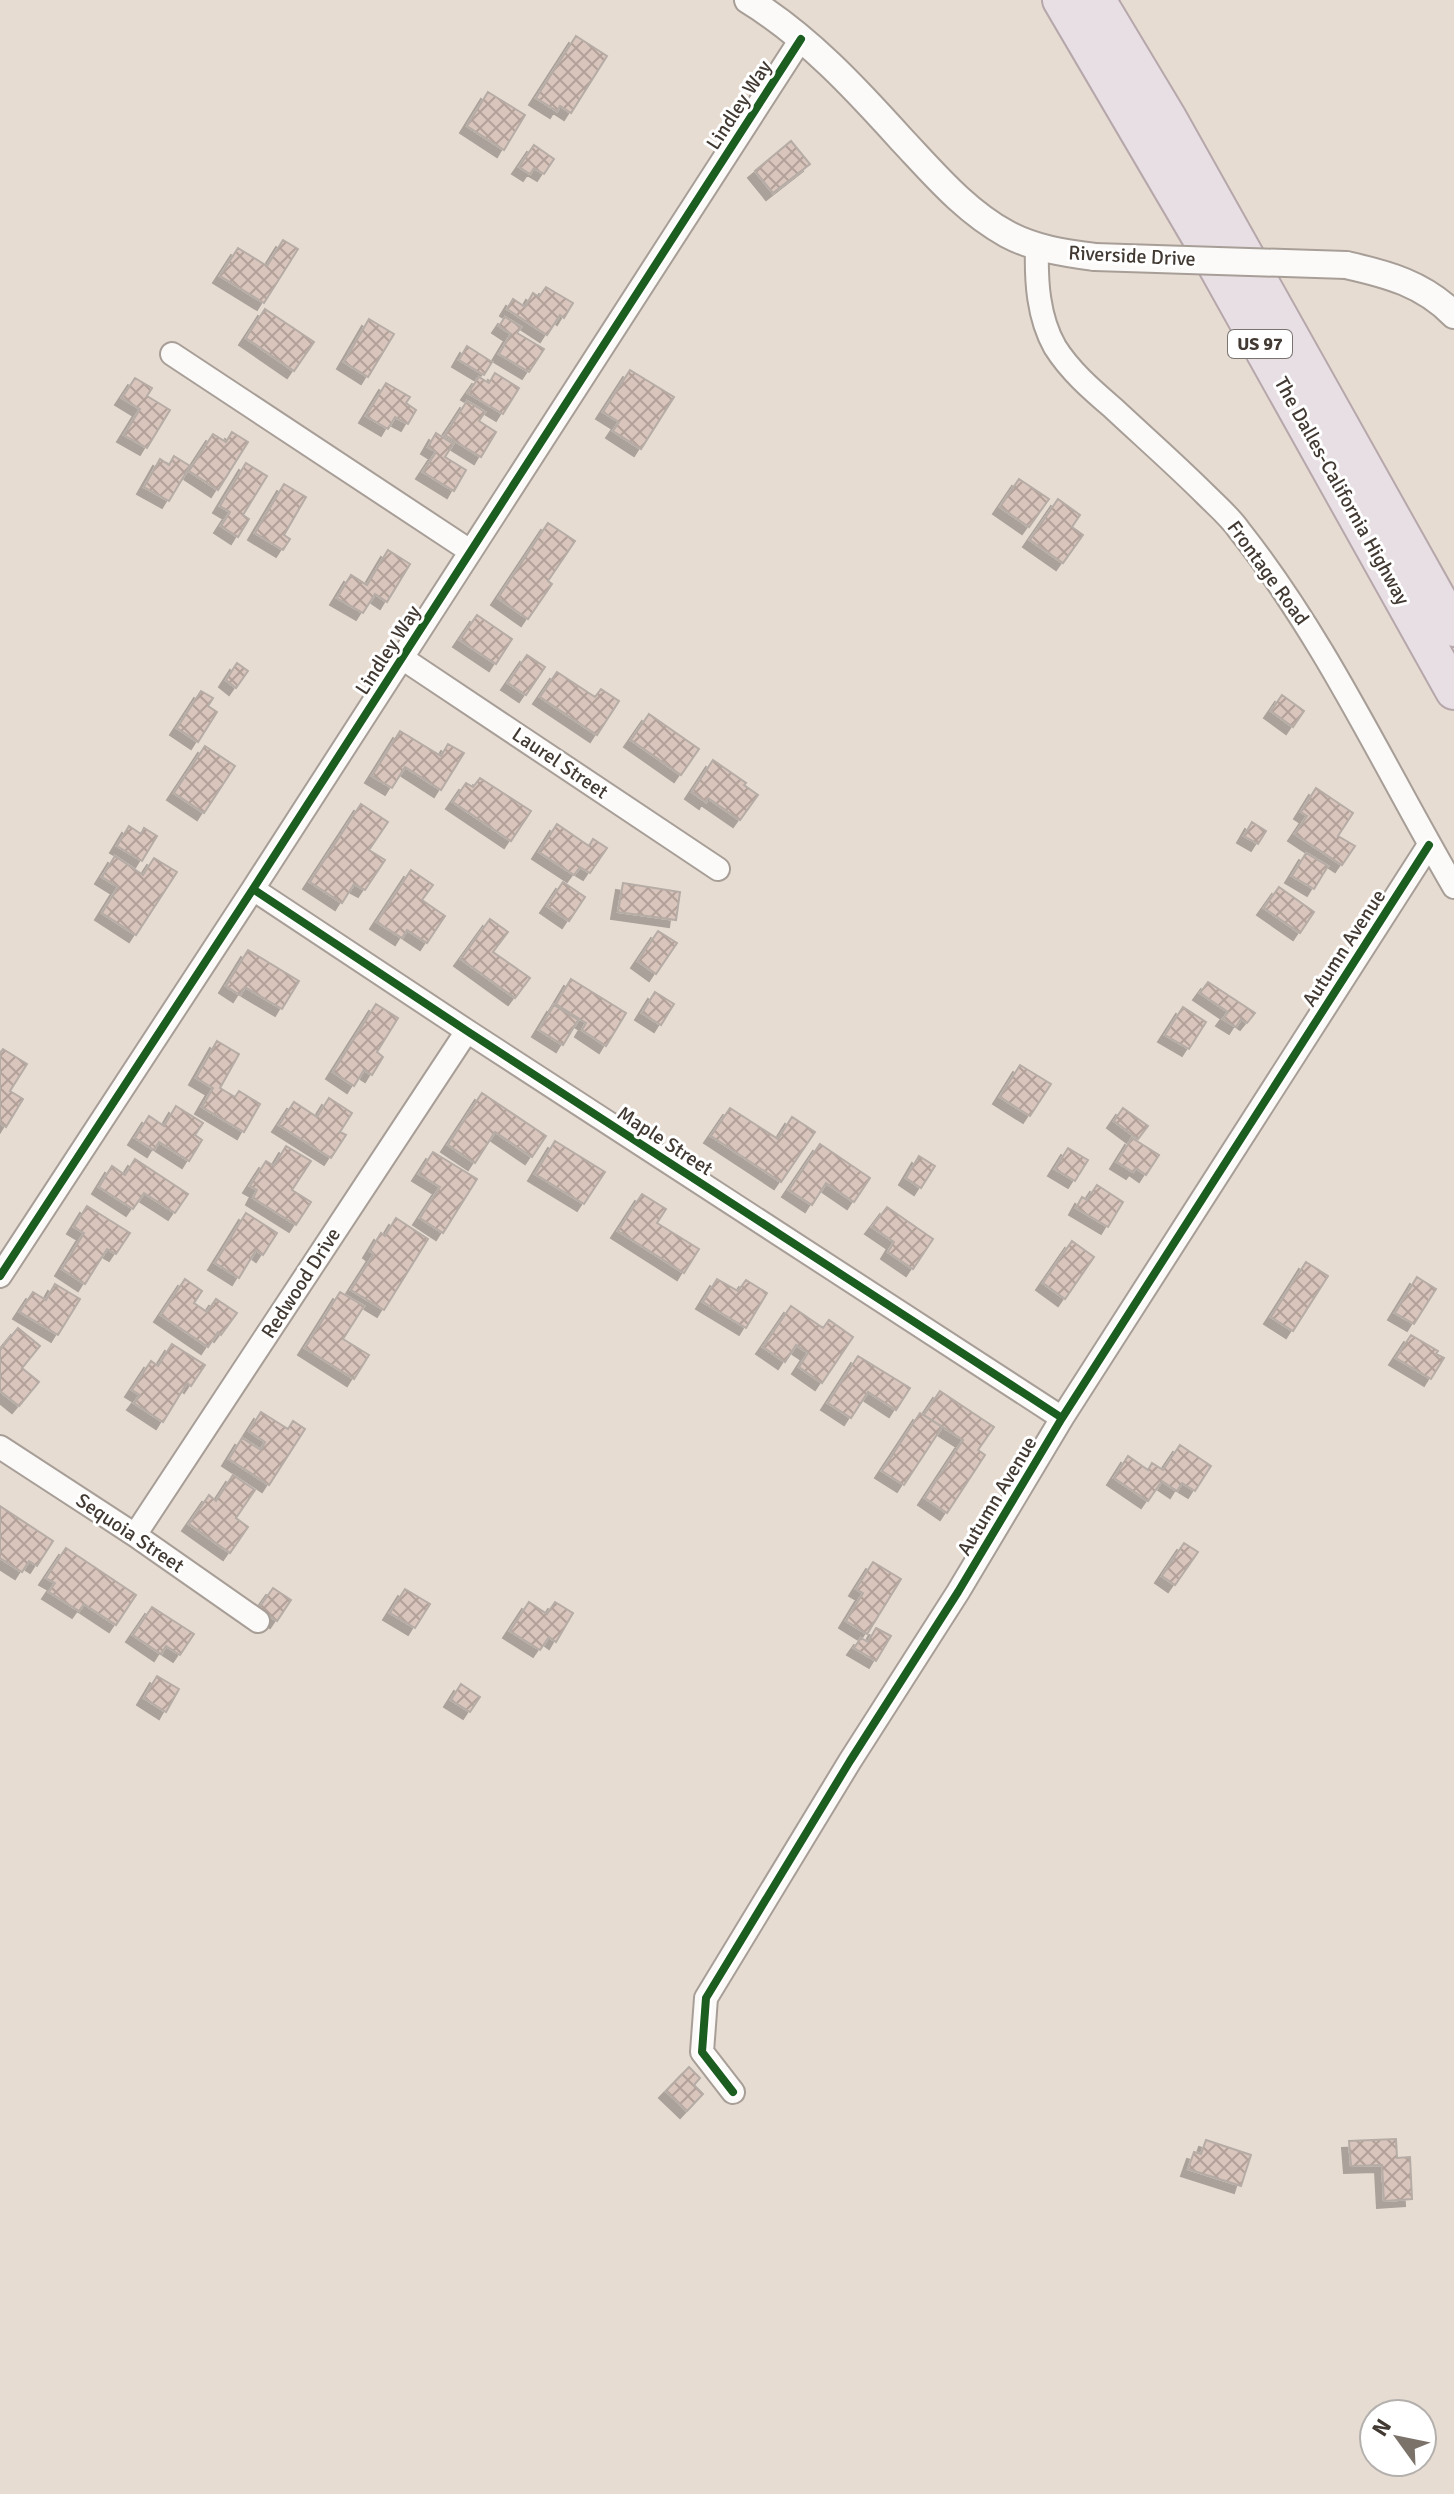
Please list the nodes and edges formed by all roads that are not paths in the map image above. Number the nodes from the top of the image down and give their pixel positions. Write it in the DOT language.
graph roads {
  1 [pos="748,0"];
  2 [pos="1061,0"];
  3 [pos="1097,0"];
  4 [pos="801,39"];
  5 [pos="1037,247"];
  6 [pos="1454,315"];
  7 [pos="172,354"];
  8 [pos="470,551"];
  9 [pos="1454,628"];
  10 [pos="402,658"];
  11 [pos="1454,691"];
  12 [pos="1429,845"];
  13 [pos="718,869"];
  14 [pos="1454,887"];
  15 [pos="253,889"];
  16 [pos="467,1031"];
  17 [pos="0,1276"];
  18 [pos="1062,1418"];
  19 [pos="0,1447"];
  20 [pos="135,1535"];
  21 [pos="258,1621"];
  22 [pos="733,2092"];
  1 -- 4 [label="street, Riverside Drive"];
  2 -- 11 [label="highway, The Dalles-California Highway / US 97"];
  3 -- 9 [label="highway, The Dalles-California Highway / US 97"];
  4 -- 5 [label="street, Riverside Drive"];
  4 -- 8 [label="street, Lindley Way"];
  5 -- 6 [label="street, Riverside Drive, bridge"];
  5 -- 12 [label="street, Frontage Road"];
  7 -- 8 [label="street"];
  8 -- 10 [label="street, Lindley Way"];
  10 -- 13 [label="street, Laurel Street"];
  10 -- 15 [label="street, Lindley Way"];
  12 -- 14 [label="street, Frontage Road"];
  12 -- 18 [label="street, Autumn Avenue"];
  15 -- 16 [label="street, Maple Street"];
  15 -- 17 [label="street, Lindley Way"];
  16 -- 18 [label="street, Maple Street"];
  16 -- 20 [label="street, Redwood Drive"];
  18 -- 22 [label="street, Autumn Avenue"];
  19 -- 20 [label="street, Sequoia Street"];
  20 -- 21 [label="street, Sequoia Street"];
}
